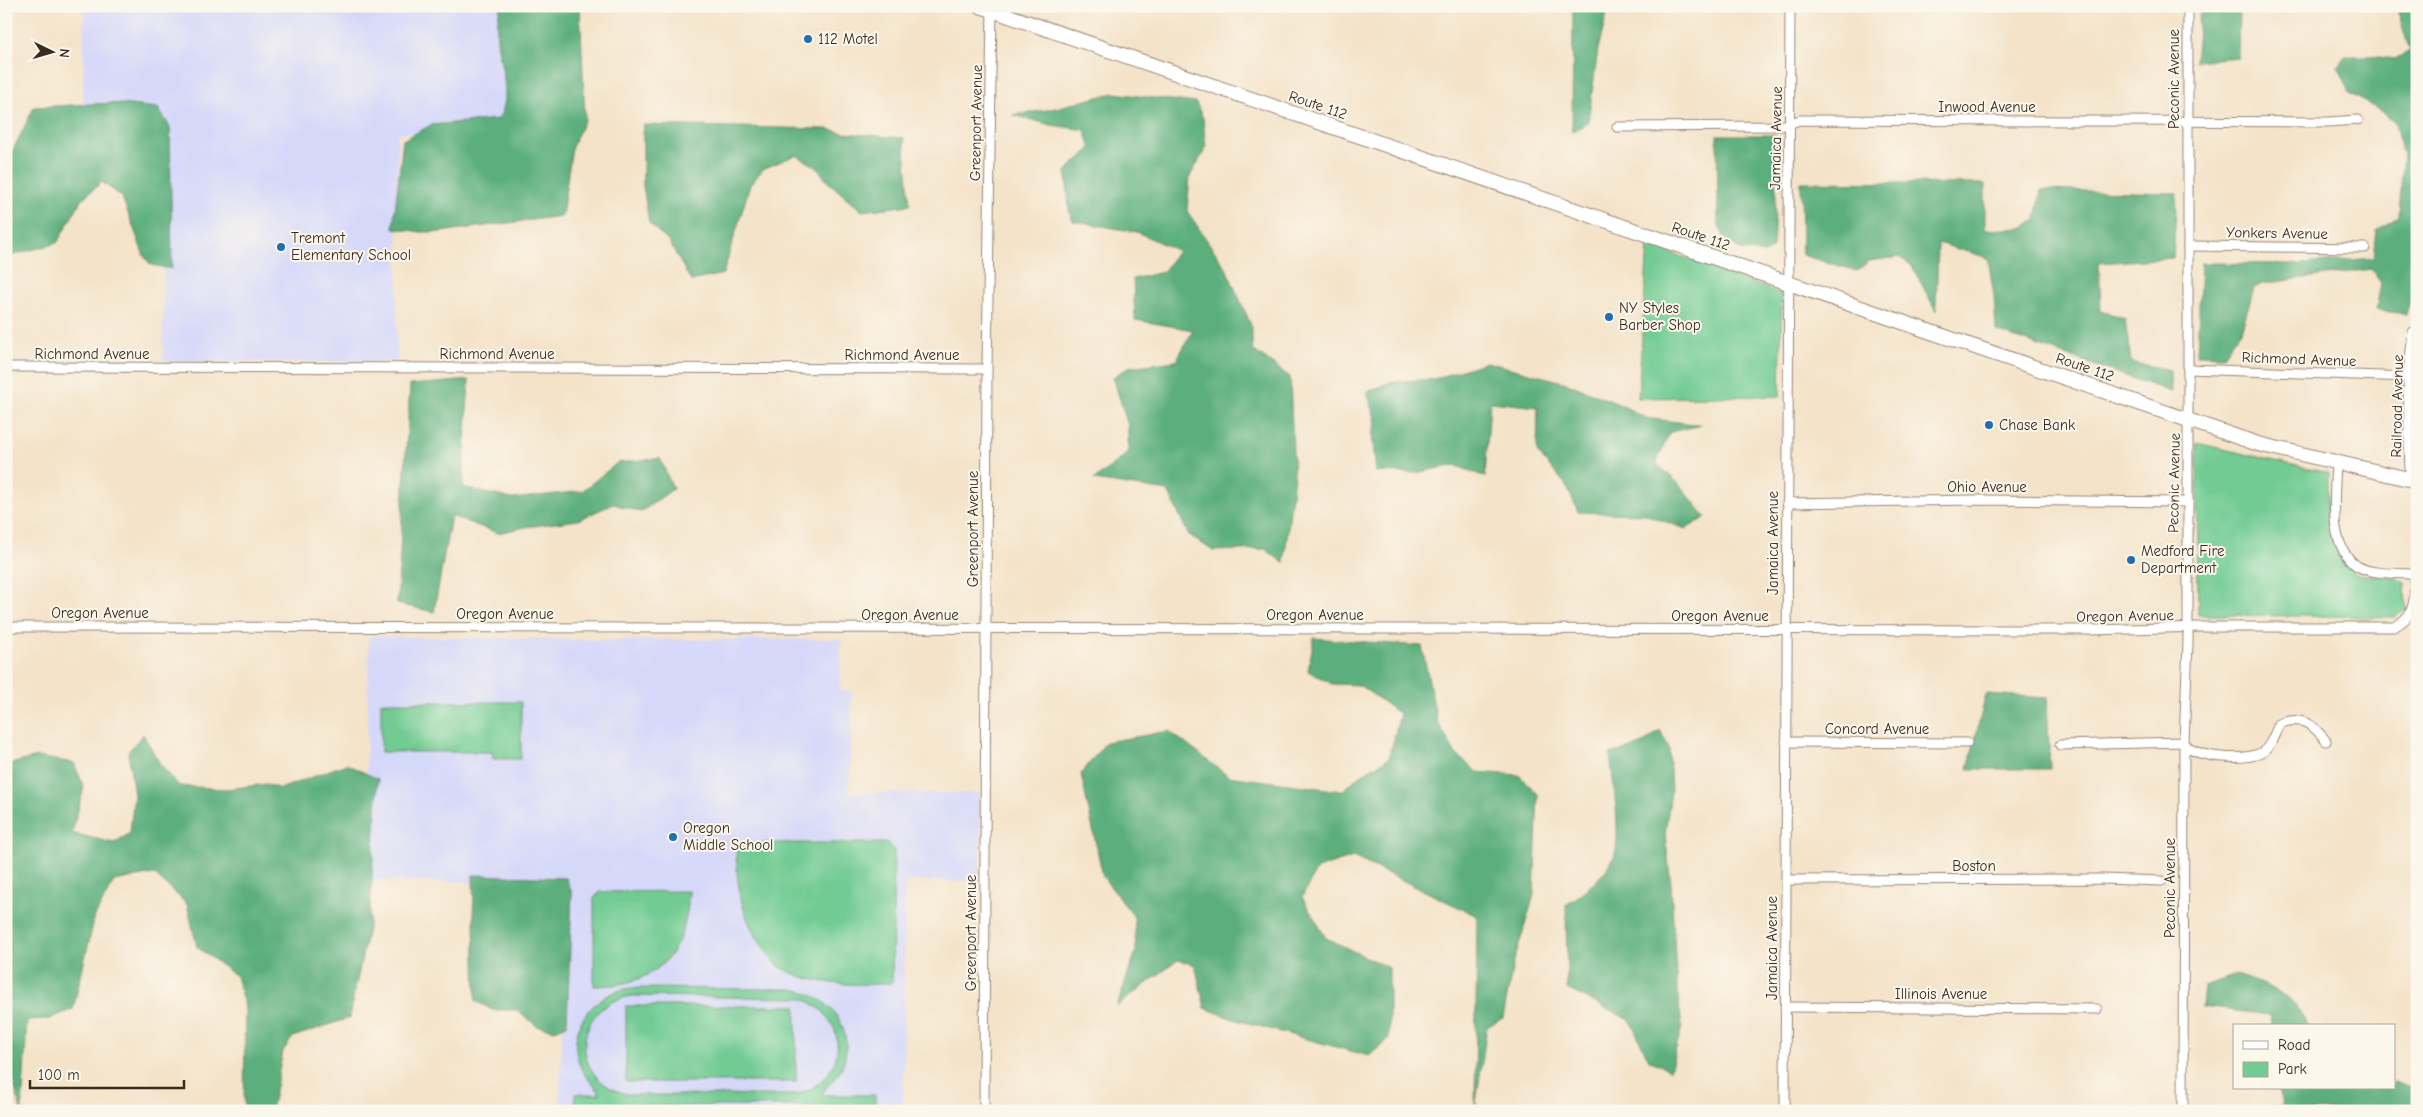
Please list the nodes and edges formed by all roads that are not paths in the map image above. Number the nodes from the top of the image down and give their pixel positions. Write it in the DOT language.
graph roads {
  1 [pos="1790,6"];
  2 [pos="2188,6"];
  3 [pos="988,8"];
  4 [pos="2358,120"];
  5 [pos="2187,122"];
  6 [pos="1790,124"];
  7 [pos="1617,127"];
  8 [pos="2188,246"];
  9 [pos="2365,248"];
  10 [pos="1788,283"];
  11 [pos="2413,332"];
  12 [pos="6,367"];
  13 [pos="987,369"];
  14 [pos="2188,369"];
  15 [pos="2408,377"];
  16 [pos="2189,420"];
  17 [pos="2336,463"];
  18 [pos="2413,480"];
  19 [pos="2188,502"];
  20 [pos="1787,503"];
  21 [pos="6,627"];
  22 [pos="987,628"];
  23 [pos="2188,628"];
  24 [pos="1786,630"];
  25 [pos="2326,741"];
  26 [pos="1786,742"];
  27 [pos="2184,742"];
  28 [pos="1967,743"];
  29 [pos="2060,746"];
  30 [pos="1786,880"];
  31 [pos="2162,882"];
  32 [pos="1785,1007"];
  33 [pos="2096,1009"];
  34 [pos="984,1111"];
  35 [pos="1785,1111"];
  36 [pos="2183,1111"];
  1 -- 6 [label="street, Jamaica Avenue"];
  2 -- 5 [label="street, Peconic Avenue"];
  3 -- 10 [label="main road, Route 112"];
  3 -- 13 [label="street, Greenport Avenue"];
  4 -- 5 [label="street, Inwood Avenue"];
  5 -- 6 [label="street, Inwood Avenue"];
  5 -- 8 [label="street, Peconic Avenue"];
  6 -- 7 [label="street, Inwood Avenue"];
  6 -- 10 [label="street, Jamaica Avenue"];
  8 -- 9 [label="street, Yonkers Avenue"];
  8 -- 14 [label="street, Peconic Avenue"];
  10 -- 16 [label="main road, Route 112"];
  10 -- 20 [label="street, Jamaica Avenue"];
  11 -- 15 [label="street, Railroad Avenue"];
  12 -- 13 [label="street, Richmond Avenue"];
  13 -- 22 [label="street, Greenport Avenue"];
  14 -- 15 [label="street, Richmond Avenue"];
  14 -- 16 [label="street, Peconic Avenue"];
  15 -- 18 [label="street, Railroad Avenue"];
  16 -- 17 [label="main road, Route 112"];
  16 -- 19 [label="street, Peconic Avenue"];
  17 -- 18 [label="main road, Route 112"];
  17 -- 23 [label="street, Oregon Avenue"];
  19 -- 20 [label="street, Ohio Avenue"];
  19 -- 23 [label="street, Peconic Avenue"];
  20 -- 24 [label="street, Jamaica Avenue"];
  21 -- 22 [label="street, Oregon Avenue"];
  22 -- 24 [label="street, Oregon Avenue"];
  22 -- 34 [label="street, Greenport Avenue"];
  23 -- 24 [label="street, Oregon Avenue"];
  23 -- 27 [label="street, Peconic Avenue"];
  24 -- 26 [label="street, Jamaica Avenue"];
  25 -- 27 [label="street"];
  26 -- 28 [label="street, Concord Avenue"];
  26 -- 30 [label="street, Jamaica Avenue"];
  27 -- 29 [label="street"];
  27 -- 36 [label="street, Peconic Avenue"];
  30 -- 31 [label="street, Boston"];
  30 -- 32 [label="street, Jamaica Avenue"];
  32 -- 33 [label="street, Illinois Avenue"];
  32 -- 35 [label="street, Jamaica Avenue"];
}
